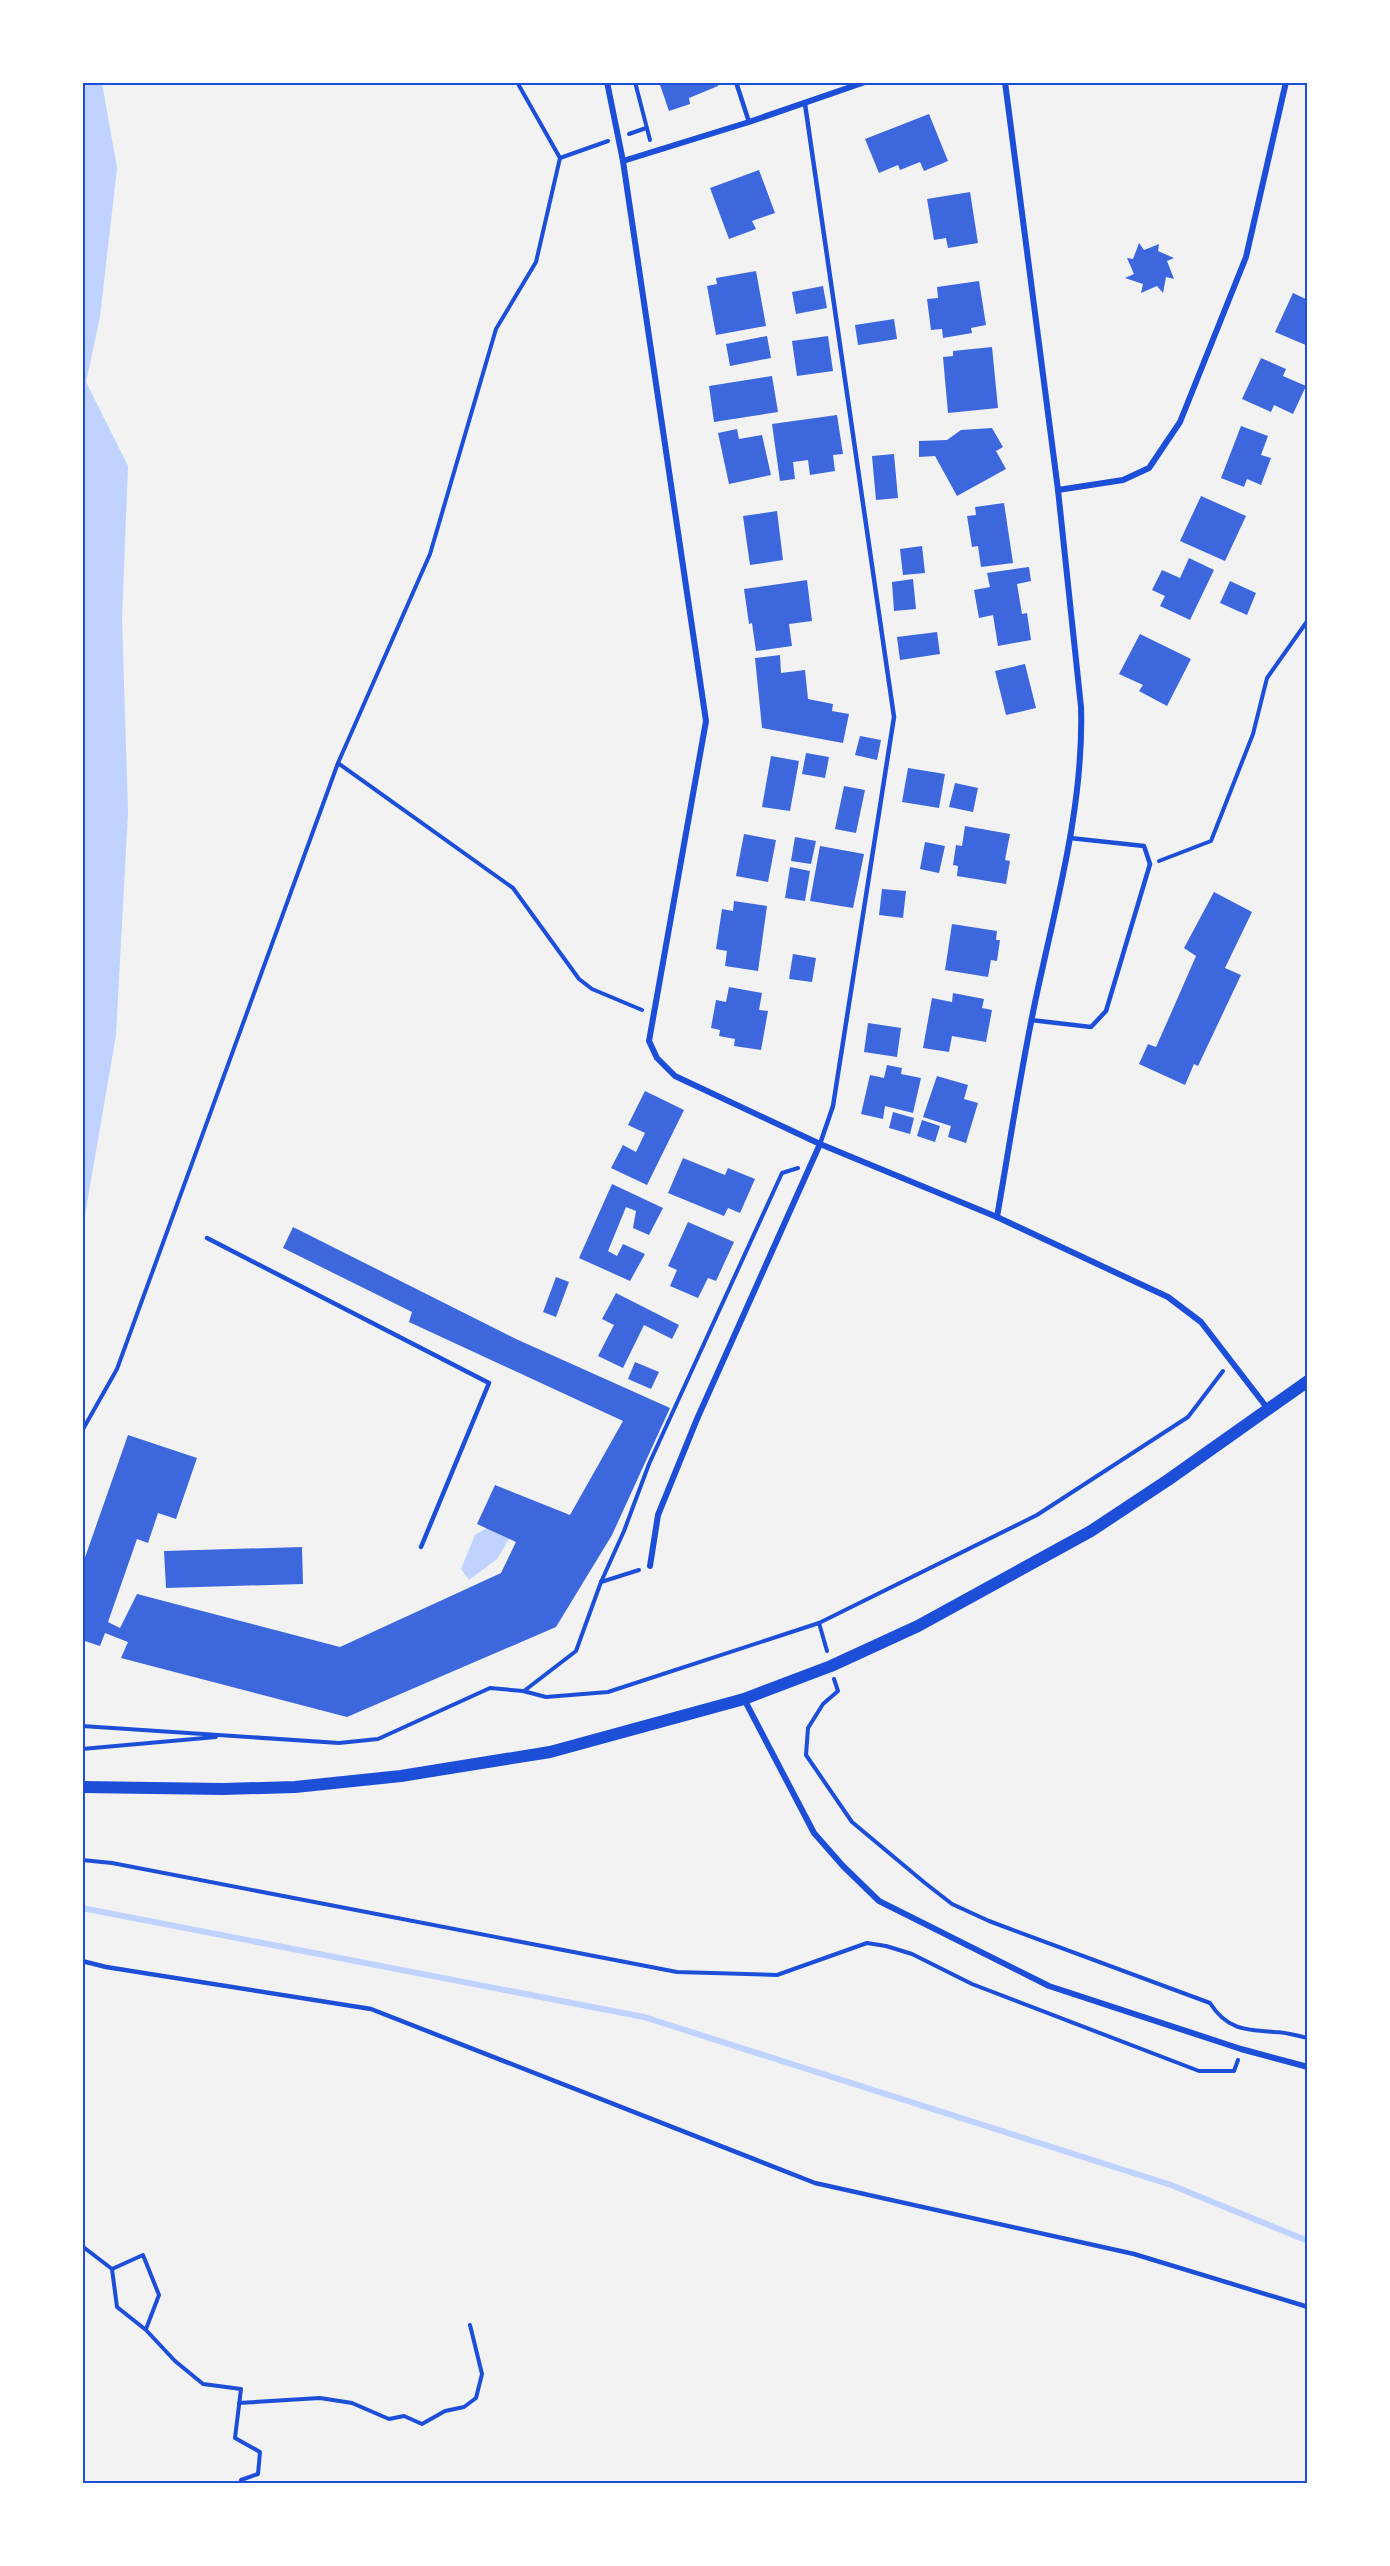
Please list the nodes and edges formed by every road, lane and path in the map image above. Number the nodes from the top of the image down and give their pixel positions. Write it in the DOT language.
graph roads {
  1 [pos="517,82"];
  2 [pos="607,82"];
  3 [pos="635,82"];
  4 [pos="736,82"];
  5 [pos="865,82"];
  6 [pos="1005,82"];
  7 [pos="1286,82"];
  8 [pos="805,104"];
  9 [pos="749,122"];
  10 [pos="646,128"];
  11 [pos="618,138"];
  12 [pos="653,152"];
  13 [pos="560,158"];
  14 [pos="623,161"];
  15 [pos="1058,490"];
  16 [pos="1308,620"];
  17 [pos="338,763"];
  18 [pos="1070,838"];
  19 [pos="1150,864"];
  20 [pos="654,1015"];
  21 [pos="1031,1020"];
  22 [pos="820,1143"];
  23 [pos="810,1166"];
  24 [pos="997,1217"];
  25 [pos="207,1238"];
  26 [pos="1231,1360"];
  27 [pos="1308,1381"];
  28 [pos="1269,1410"];
  29 [pos="82,1431"];
  30 [pos="421,1547"];
  31 [pos="650,1566"];
  32 [pos="601,1582"];
  33 [pos="819,1623"];
  34 [pos="831,1666"];
  35 [pos="523,1691"];
  36 [pos="744,1699"];
  37 [pos="82,1726"];
  38 [pos="230,1736"];
  39 [pos="82,1749"];
  40 [pos="82,1787"];
  41 [pos="82,1860"];
  42 [pos="82,1961"];
  43 [pos="1308,2038"];
  44 [pos="1241,2049"];
  45 [pos="1308,2067"];
  46 [pos="82,2246"];
  47 [pos="112,2269"];
  48 [pos="1308,2307"];
  49 [pos="470,2325"];
  50 [pos="146,2330"];
  51 [pos="239,2403"];
  52 [pos="240,2484"];
  1 -- 13 [label="path"];
  2 -- 11 [label="street"];
  3 -- 10 [label="path"];
  4 -- 9 [label="lane"];
  5 -- 8 [label="street"];
  6 -- 15 [label="street"];
  7 -- 15 [label="street"];
  8 -- 9 [label="street"];
  8 -- 22 [label="lane"];
  9 -- 12 [label="street"];
  10 -- 11 [label="path"];
  10 -- 12 [label="path"];
  11 -- 13 [label="path"];
  11 -- 14 [label="street"];
  12 -- 14 [label="street"];
  13 -- 17 [label="path"];
  14 -- 20 [label="street"];
  15 -- 18 [label="street"];
  16 -- 19 [label="path"];
  17 -- 20 [label="path"];
  17 -- 29 [label="path"];
  18 -- 19 [label="lane"];
  18 -- 21 [label="street"];
  19 -- 21 [label="lane"];
  20 -- 22 [label="street"];
  21 -- 24 [label="street"];
  22 -- 23 [label="street"];
  22 -- 24 [label="street"];
  23 -- 31 [label="street"];
  23 -- 32 [label="path"];
  24 -- 26 [label="street"];
  25 -- 30 [label="lane"];
  26 -- 28 [label="street"];
  26 -- 33 [label="path"];
  27 -- 28 [label="main road"];
  28 -- 34 [label="main road"];
  31 -- 32 [label="path"];
  32 -- 35 [label="path"];
  33 -- 34 [label="path"];
  33 -- 35 [label="path"];
  34 -- 36 [label="main road"];
  34 -- 43 [label="path"];
  35 -- 38 [label="path"];
  36 -- 40 [label="main road"];
  36 -- 44 [label="street"];
  37 -- 38 [label="path"];
  38 -- 39 [label="path"];
  41 -- 44 [label="path"];
  42 -- 48 [label="lane"];
  44 -- 45 [label="street"];
  46 -- 47 [label="path"];
  47 -- 50 [label="path"];
  47 -- 50 [label="path"];
  49 -- 51 [label="path"];
  50 -- 51 [label="path"];
  51 -- 52 [label="path"];
}
